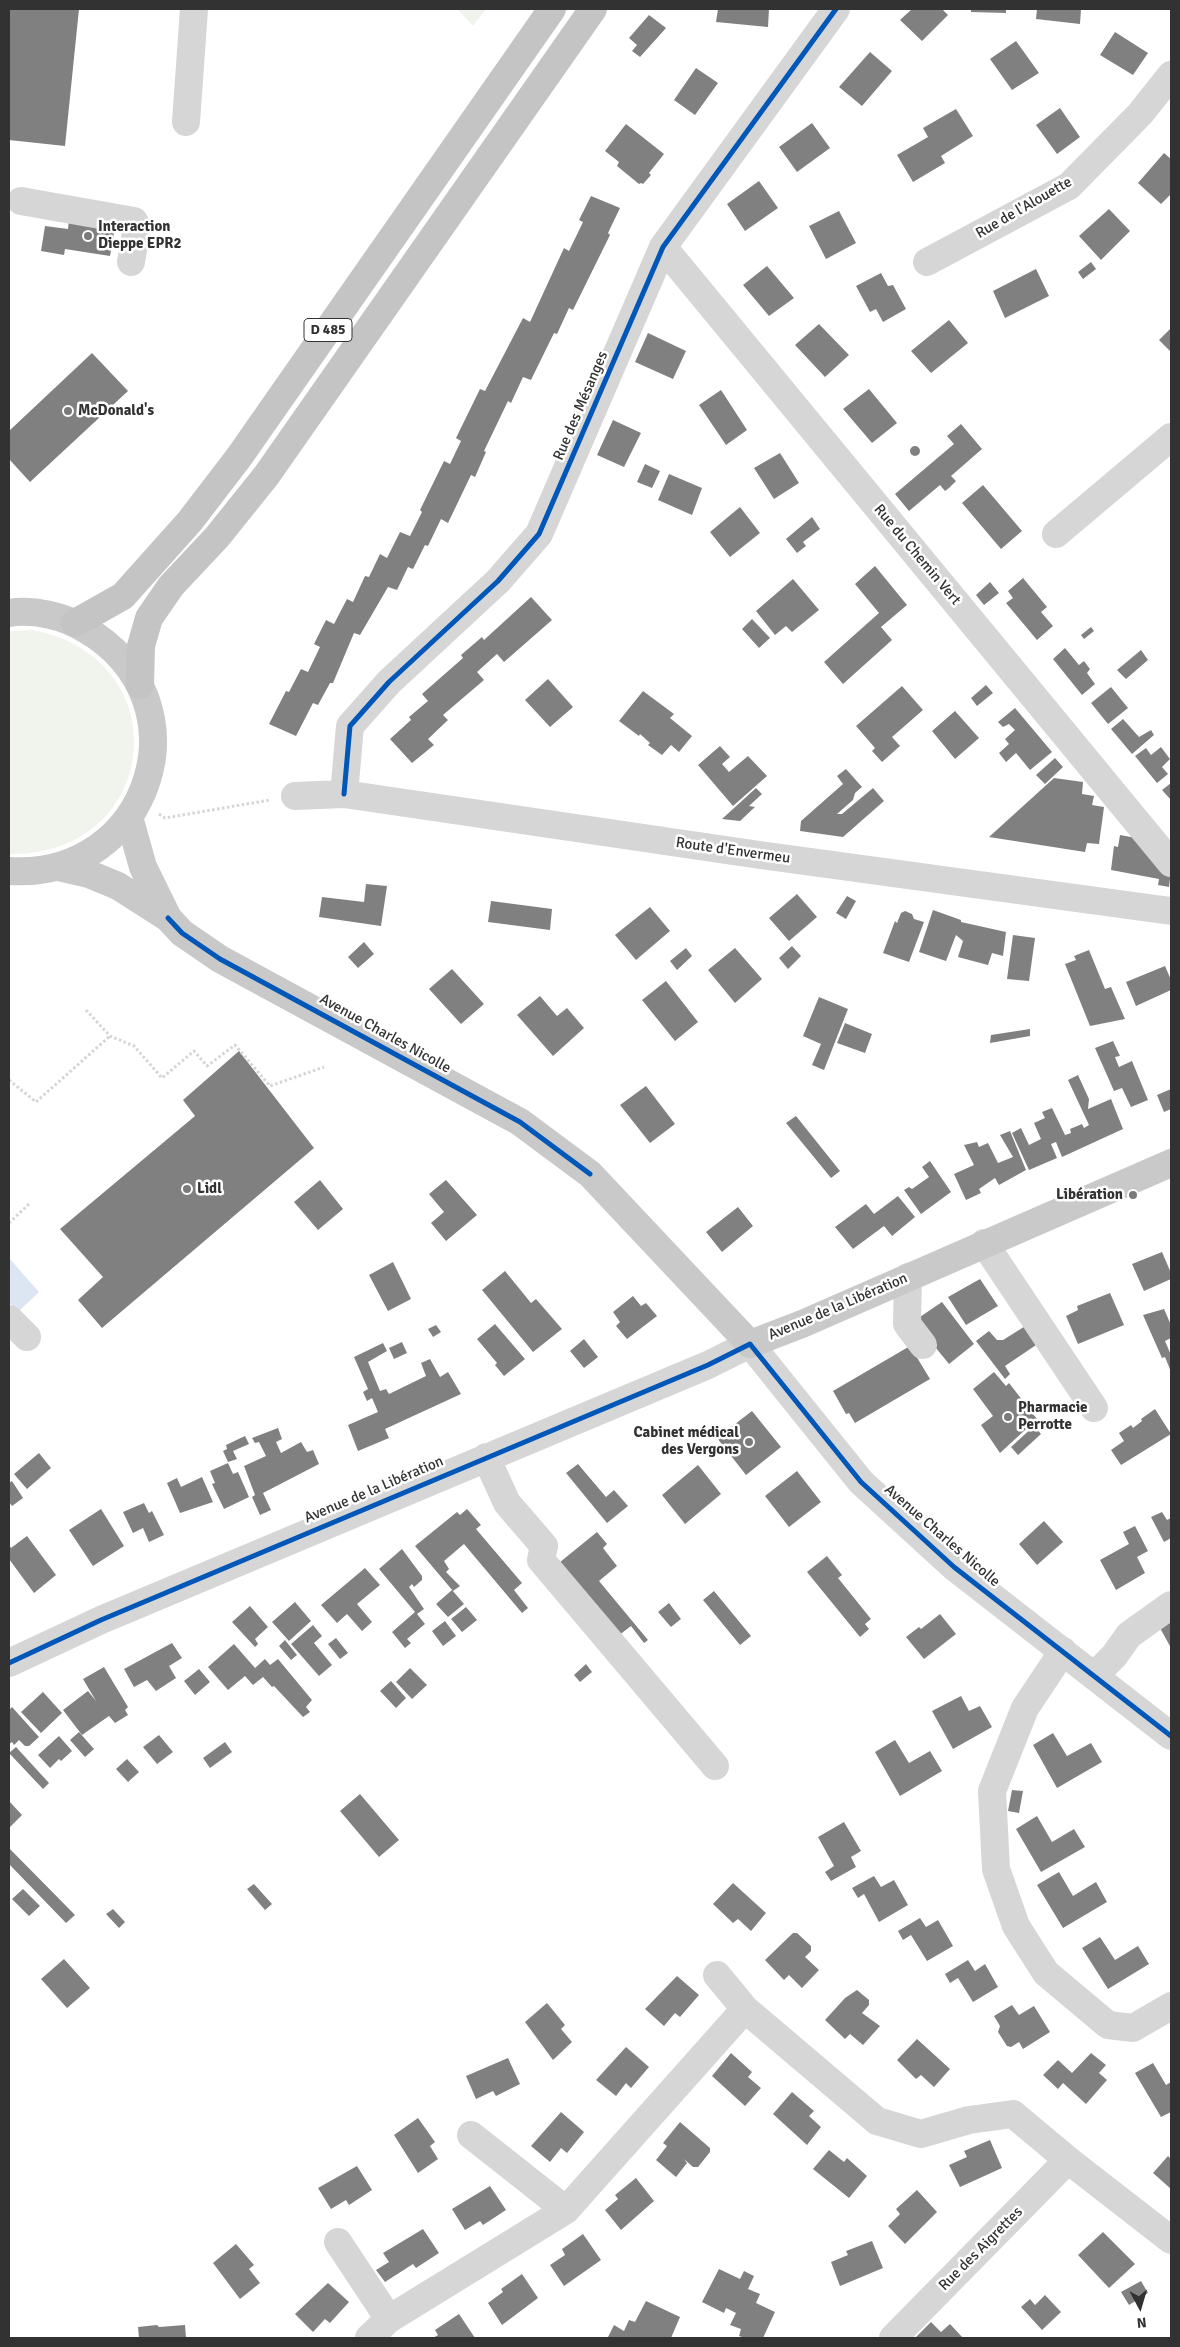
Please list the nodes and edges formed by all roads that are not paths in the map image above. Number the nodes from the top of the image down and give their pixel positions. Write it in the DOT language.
graph roads {
  1 [pos="194,9"];
  2 [pos="552,9"];
  3 [pos="593,9"];
  4 [pos="836,9"];
  5 [pos="1171,75"];
  6 [pos="186,122"];
  7 [pos="21,201"];
  8 [pos="663,247"];
  9 [pos="131,262"];
  10 [pos="927,262"];
  11 [pos="1171,437"];
  12 [pos="1056,534"];
  13 [pos="9,613"];
  14 [pos="74,623"];
  15 [pos="140,685"];
  16 [pos="344,794"];
  17 [pos="295,796"];
  18 [pos="134,809"];
  19 [pos="1171,863"];
  20 [pos="59,867"];
  21 [pos="15,877"];
  22 [pos="1171,911"];
  23 [pos="168,918"];
  24 [pos="1171,1163"];
  25 [pos="984,1243"];
  26 [pos="908,1277"];
  27 [pos="9,1319"];
  28 [pos="9,1332"];
  29 [pos="750,1344"];
  30 [pos="923,1345"];
  31 [pos="1094,1408"];
  32 [pos="486,1457"];
  33 [pos="1171,1605"];
  34 [pos="1064,1651"];
  35 [pos="9,1662"];
  36 [pos="1095,1675"];
  37 [pos="1171,1736"];
  38 [pos="715,1766"];
  39 [pos="717,1975"];
  40 [pos="1171,2006"];
  41 [pos="745,2009"];
  42 [pos="471,2135"];
  43 [pos="1068,2160"];
  44 [pos="566,2210"];
  45 [pos="1171,2240"];
  46 [pos="338,2242"];
  47 [pos="389,2319"];
  48 [pos="369,2338"];
  49 [pos="893,2338"];
  1 -- 6 [label="street"];
  2 -- 14 [label="highway, D 485"];
  3 -- 15 [label="highway, D 485"];
  4 -- 8 [label="street, Rue des Mésanges"];
  5 -- 10 [label="street, Rue de l'Alouette"];
  7 -- 9 [label="street"];
  8 -- 16 [label="street, Rue des Mésanges"];
  8 -- 19 [label="street, Rue du Chemin Vert"];
  11 -- 12 [label="street"];
  13 -- 14 [label="main road"];
  14 -- 15 [label="main road"];
  15 -- 18 [label="main road"];
  16 -- 17 [label="street, Route d'Envermeu"];
  16 -- 22 [label="street, Route d'Envermeu"];
  18 -- 20 [label="main road"];
  18 -- 23 [label="main road, Avenue Charles Nicolle"];
  20 -- 21 [label="main road"];
  20 -- 23 [label="main road, Avenue Charles Nicolle"];
  23 -- 29 [label="main road, Avenue Charles Nicolle"];
  24 -- 25 [label="main road, Avenue de la Libération"];
  25 -- 26 [label="main road, Avenue de la Libération"];
  25 -- 31 [label="street"];
  26 -- 29 [label="main road, Avenue de la Libération"];
  26 -- 30 [label="street"];
  27 -- 28 [label="street"];
  29 -- 32 [label="street, Avenue de la Libération"];
  29 -- 34 [label="street, Avenue Charles Nicolle"];
  32 -- 35 [label="street, Avenue de la Libération"];
  32 -- 38 [label="street"];
  33 -- 36 [label="street"];
  34 -- 36 [label="street, Avenue Charles Nicolle"];
  34 -- 40 [label="street"];
  36 -- 37 [label="street, Avenue Charles Nicolle"];
  39 -- 41 [label="street"];
  41 -- 43 [label="street"];
  41 -- 44 [label="street"];
  42 -- 44 [label="street"];
  43 -- 45 [label="street"];
  43 -- 49 [label="street, Rue des Aigrettes"];
  44 -- 47 [label="street"];
  46 -- 47 [label="street"];
  47 -- 48 [label="street"];
}
